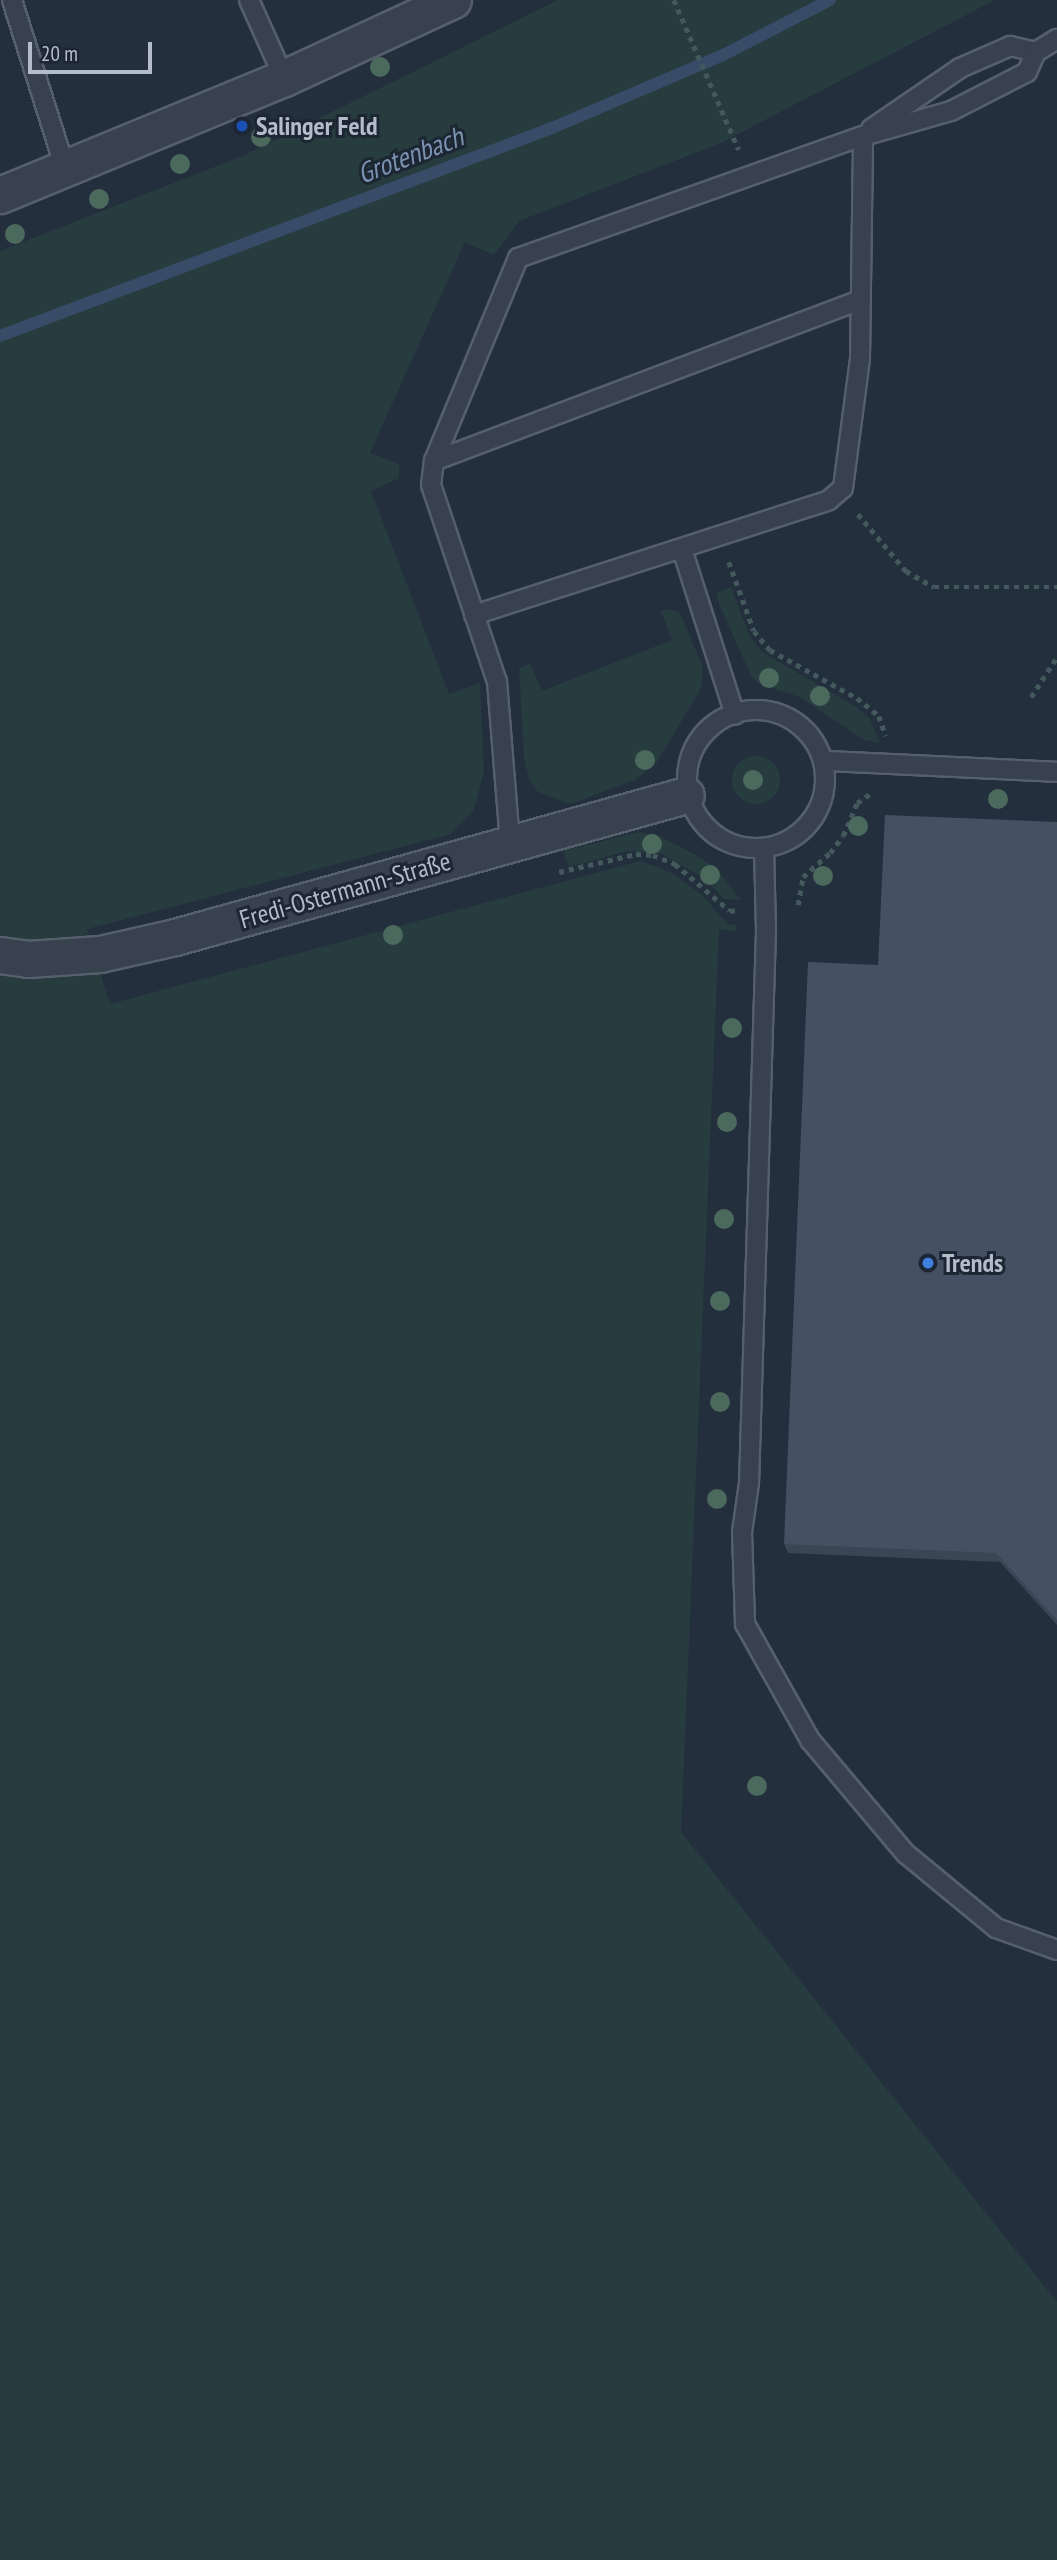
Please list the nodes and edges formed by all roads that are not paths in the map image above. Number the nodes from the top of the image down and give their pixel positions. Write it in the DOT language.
graph roads {
  1 [pos="12,0"];
  2 [pos="250,0"];
  3 [pos="436,4"];
  4 [pos="1057,39"];
  5 [pos="1037,52"];
  6 [pos="284,78"];
  7 [pos="863,136"];
  8 [pos="66,171"];
  9 [pos="0,195"];
  10 [pos="861,300"];
  11 [pos="434,461"];
  12 [pos="682,549"];
  13 [pos="474,615"];
  14 [pos="735,715"];
  15 [pos="826,761"];
  16 [pos="1057,772"];
  17 [pos="686,795"];
  18 [pos="510,843"];
  19 [pos="764,848"];
  20 [pos="0,955"];
  21 [pos="1057,1950"];
  1 -- 8 [label="lane"];
  2 -- 6 [label="lane"];
  3 -- 6 [label="street"];
  4 -- 5 [label="lane"];
  5 -- 7 [label="lane"];
  5 -- 7 [label="lane"];
  6 -- 8 [label="street"];
  7 -- 10 [label="lane"];
  7 -- 11 [label="lane"];
  8 -- 9 [label="street"];
  10 -- 11 [label="lane"];
  10 -- 12 [label="lane"];
  11 -- 13 [label="lane"];
  12 -- 13 [label="lane"];
  12 -- 14 [label="lane"];
  13 -- 18 [label="lane"];
  14 -- 15 [label="lane"];
  14 -- 17 [label="lane"];
  15 -- 16 [label="lane"];
  15 -- 19 [label="lane"];
  17 -- 18 [label="street, Fredi-Ostermann-Straße"];
  17 -- 19 [label="lane"];
  18 -- 20 [label="street, Fredi-Ostermann-Straße"];
  19 -- 21 [label="lane"];
}
